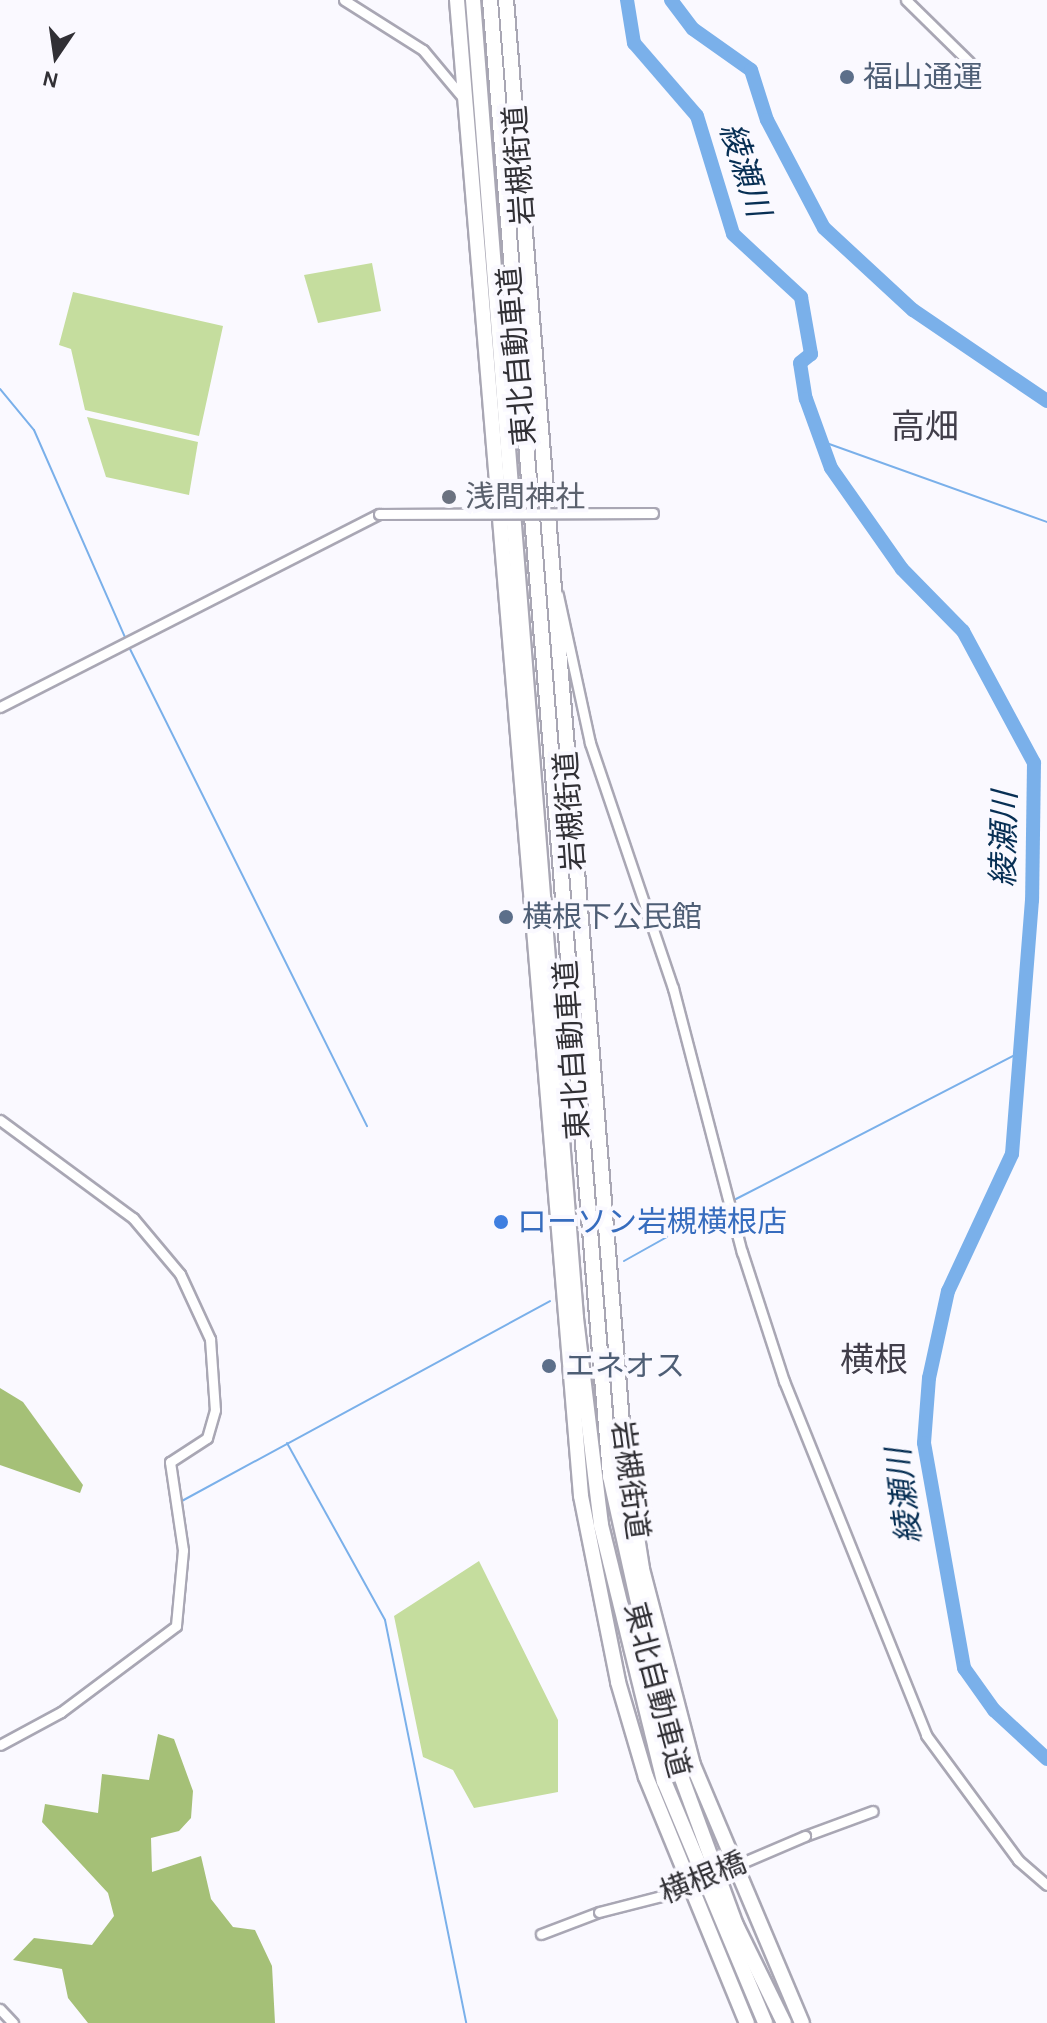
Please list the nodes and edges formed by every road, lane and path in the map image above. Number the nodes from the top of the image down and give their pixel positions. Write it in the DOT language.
graph roads {
  1 [pos="344,0"];
  2 [pos="457,0"];
  3 [pos="473,0"];
  4 [pos="490,0"];
  5 [pos="506,0"];
  6 [pos="906,0"];
  7 [pos="969,62"];
  8 [pos="464,99"];
  9 [pos="653,513"];
  10 [pos="552,585"];
  11 [pos="0,707"];
  12 [pos="0,1120"];
  13 [pos="0,1745"];
  14 [pos="873,1811"];
  15 [pos="1047,1885"];
  16 [pos="541,1934"];
  17 [pos="0,2009"];
  18 [pos="13,2023"];
  19 [pos="747,2023"];
  20 [pos="765,2023"];
  21 [pos="784,2023"];
  22 [pos="802,2023"];
  1 -- 8 [label="street"];
  2 -- 8 [label="highway, 岩槻街道"];
  3 -- 20 [label="highway, 東北自動車道"];
  4 -- 21 [label="highway, 東北自動車道"];
  5 -- 10 [label="highway, 岩槻街道"];
  6 -- 7 [label="street"];
  8 -- 19 [label="highway, 岩槻街道"];
  9 -- 11 [label="street, bridge"];
  10 -- 15 [label="street"];
  10 -- 22 [label="highway, 岩槻街道"];
  12 -- 13 [label="street"];
  14 -- 16 [label="street, 横根橋, bridge"];
  17 -- 18 [label="street"];
}
